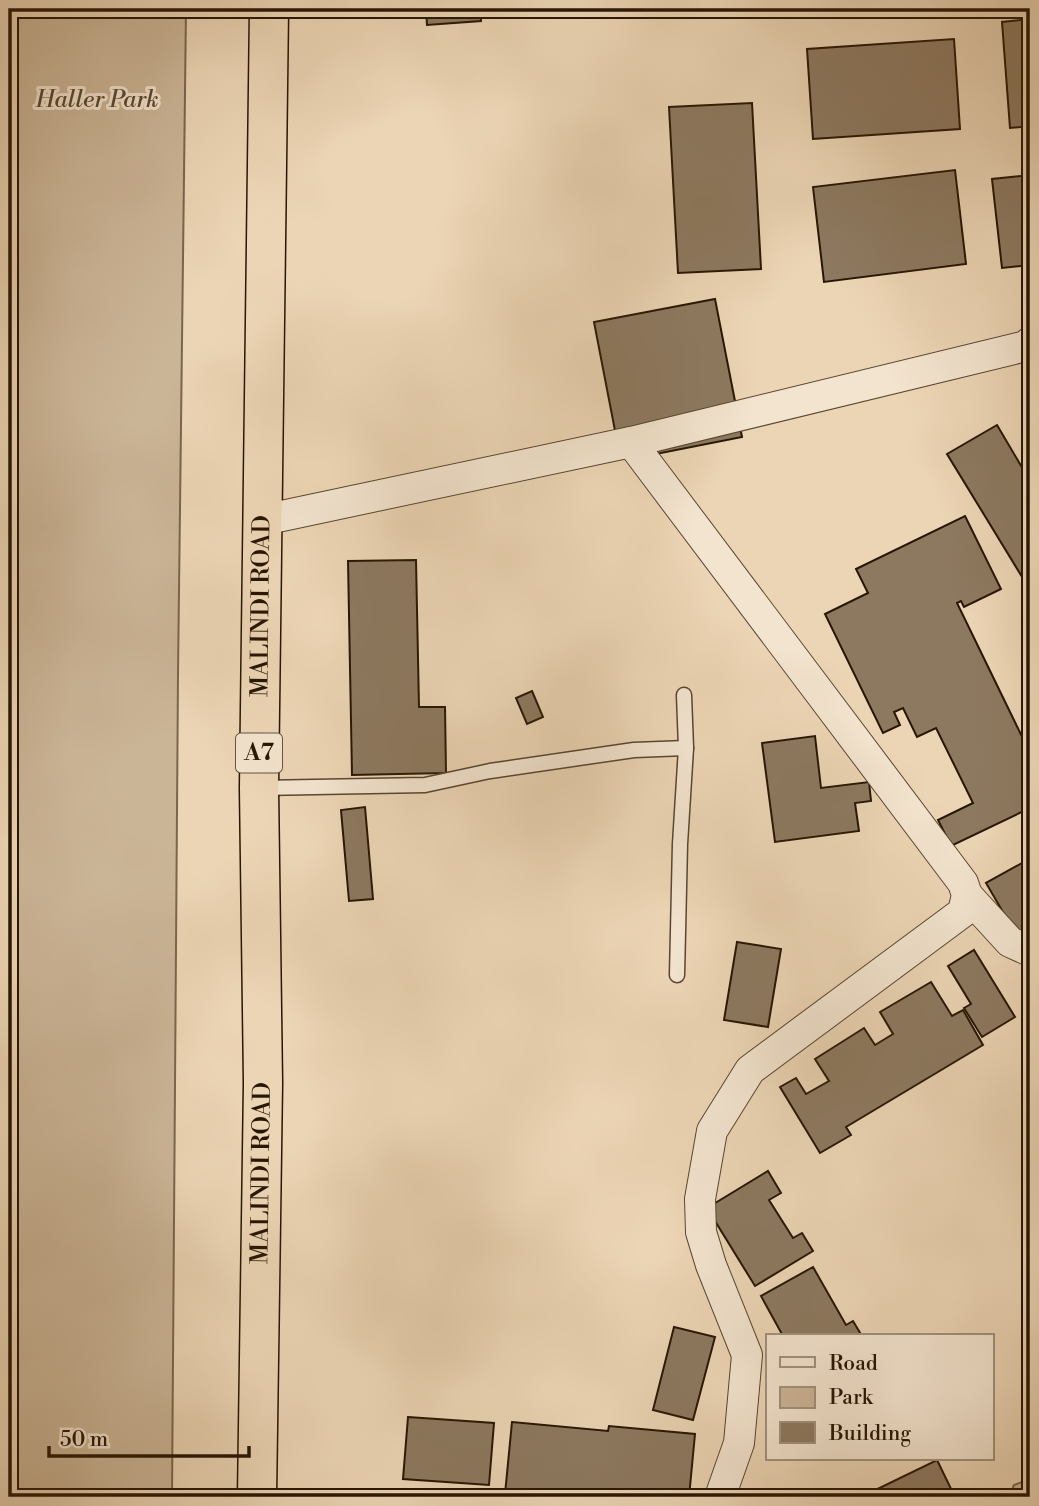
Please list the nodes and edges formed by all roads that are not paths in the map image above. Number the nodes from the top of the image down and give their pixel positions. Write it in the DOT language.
graph roads {
  1 [pos="269,9"];
  2 [pos="1029,347"];
  3 [pos="631,442"];
  4 [pos="263,520"];
  5 [pos="684,695"];
  6 [pos="686,748"];
  7 [pos="259,788"];
  8 [pos="967,895"];
  9 [pos="1030,951"];
  10 [pos="677,975"];
  11 [pos="257,1497"];
  12 [pos="720,1497"];
  1 -- 4 [label="highway, MALINDI ROAD / A7"];
  2 -- 3 [label="street"];
  3 -- 4 [label="street"];
  3 -- 8 [label="street"];
  4 -- 7 [label="highway, MALINDI ROAD / A7"];
  5 -- 6 [label="lane"];
  6 -- 7 [label="lane"];
  6 -- 10 [label="lane"];
  7 -- 11 [label="highway, MALINDI ROAD / A7"];
  8 -- 9 [label="street"];
  8 -- 12 [label="street"];
}
